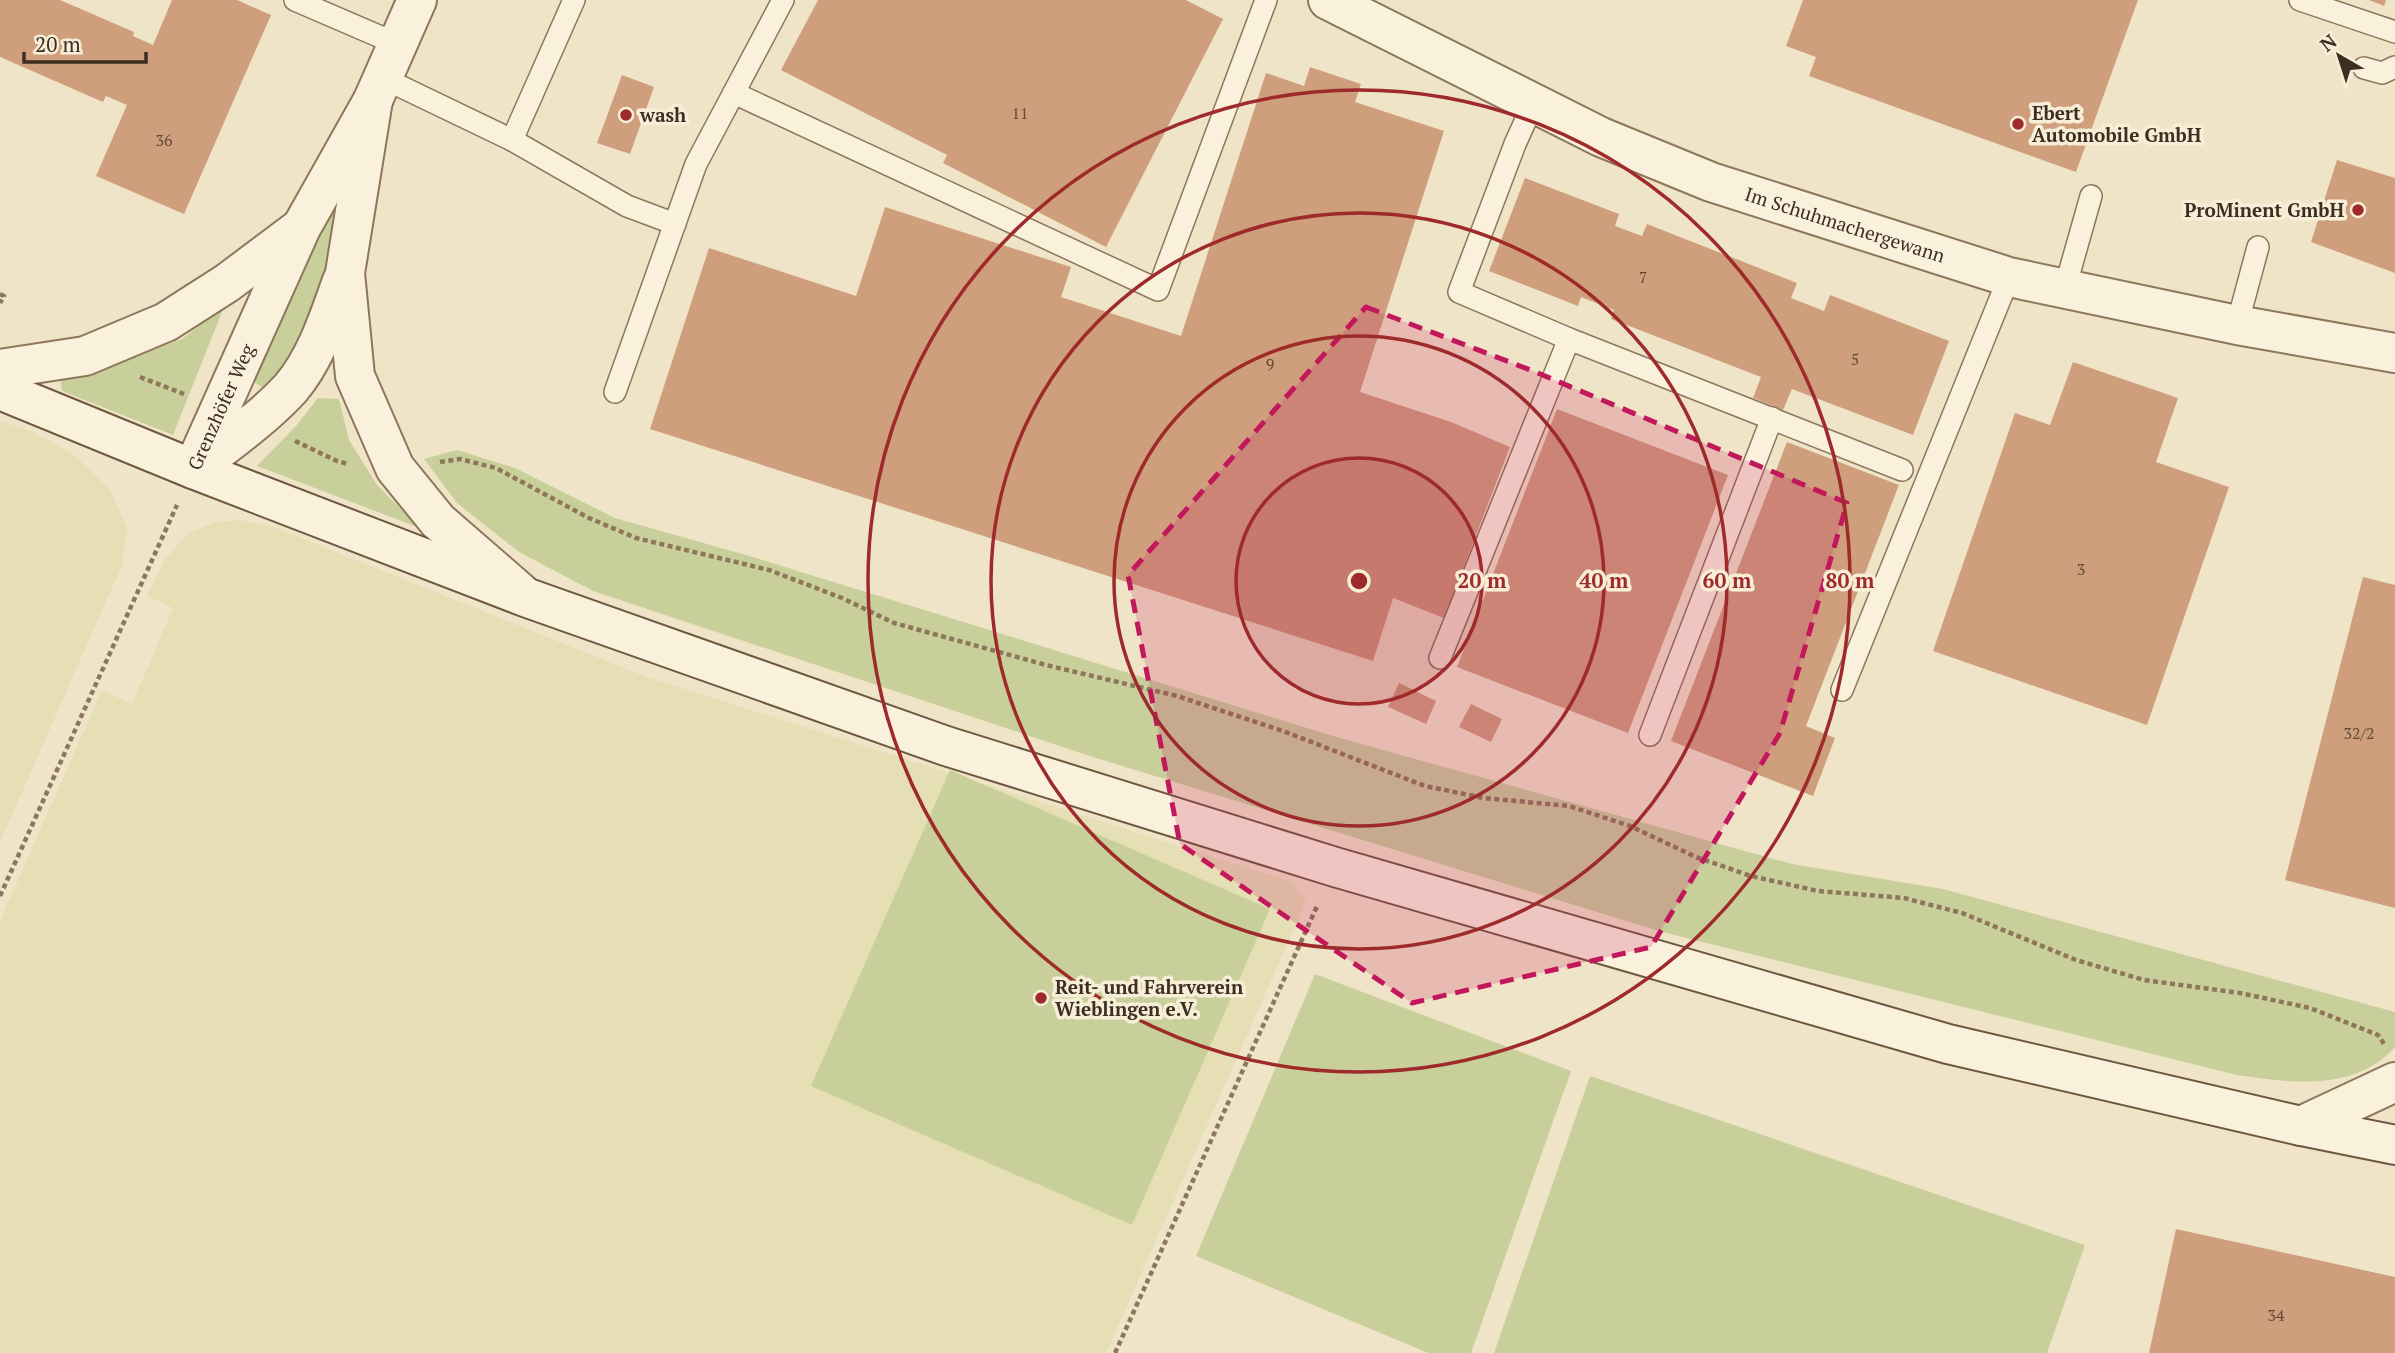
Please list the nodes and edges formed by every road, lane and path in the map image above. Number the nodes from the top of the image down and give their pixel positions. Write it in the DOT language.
graph roads {
  1 [pos="295,0"];
  2 [pos="417,0"];
  3 [pos="574,0"];
  4 [pos="783,0"];
  5 [pos="1266,0"];
  6 [pos="1328,0"];
  7 [pos="2300,0"];
  8 [pos="2395,32"];
  9 [pos="2395,67"];
  10 [pos="2364,68"];
  11 [pos="384,74"];
  12 [pos="734,93"];
  13 [pos="1533,104"];
  14 [pos="512,140"];
  15 [pos="2091,196"];
  16 [pos="675,224"];
  17 [pos="301,228"];
  18 [pos="2258,247"];
  19 [pos="345,272"];
  20 [pos="2009,277"];
  21 [pos="2065,288"];
  22 [pos="0,294"];
  23 [pos="0,303"];
  24 [pos="2237,325"];
  25 [pos="1569,339"];
  26 [pos="2395,353"];
  27 [pos="85,356"];
  28 [pos="0,369"];
  29 [pos="0,390"];
  30 [pos="615,392"];
  31 [pos="220,408"];
  32 [pos="1772,418"];
  33 [pos="255,422"];
  34 [pos="396,468"];
  35 [pos="193,469"];
  36 [pos="1902,470"];
  37 [pos="525,597"];
  38 [pos="1440,659"];
  39 [pos="1842,690"];
  40 [pos="1650,735"];
  41 [pos="1335,867"];
  42 [pos="0,896"];
  43 [pos="2392,1066"];
  44 [pos="2301,1126"];
  45 [pos="2395,1144"];
  46 [pos="1115,1353"];
  1 -- 11 [label="lane"];
  2 -- 11 [label="street, Grenzhöfer Weg"];
  3 -- 14 [label="lane"];
  4 -- 12 [label="lane"];
  5 -- 12 [label="lane"];
  6 -- 13 [label="street, Im Schuhmachergewann"];
  7 -- 8 [label="lane"];
  9 -- 10 [label="lane"];
  11 -- 14 [label="lane"];
  11 -- 17 [label="street, Grenzhöfer Weg"];
  11 -- 19 [label="street, Grenzhöfer Weg"];
  12 -- 16 [label="lane"];
  13 -- 20 [label="street, Im Schuhmachergewann"];
  13 -- 25 [label="lane"];
  14 -- 16 [label="lane"];
  15 -- 21 [label="lane"];
  16 -- 30 [label="lane"];
  17 -- 27 [label="street, Grenzhöfer Weg"];
  17 -- 31 [label="street, Grenzhöfer Weg"];
  18 -- 24 [label="lane"];
  19 -- 33 [label="street, Grenzhöfer Weg"];
  19 -- 34 [label="street, Grenzhöfer Weg"];
  20 -- 21 [label="street, Im Schuhmachergewann"];
  20 -- 39 [label="lane"];
  21 -- 24 [label="street, Im Schuhmachergewann"];
  22 -- 23 [label="path"];
  24 -- 26 [label="street, Im Schuhmachergewann"];
  25 -- 32 [label="lane"];
  25 -- 38 [label="lane"];
  27 -- 28 [label="street, Grenzhöfer Weg"];
  27 -- 31 [label="path"];
  29 -- 35 [label="street"];
  31 -- 35 [label="street, Grenzhöfer Weg"];
  32 -- 36 [label="lane"];
  32 -- 40 [label="lane"];
  33 -- 34 [label="path"];
  33 -- 35 [label="street, Grenzhöfer Weg"];
  34 -- 37 [label="street, Grenzhöfer Weg"];
  34 -- 43 [label="path"];
  35 -- 37 [label="street"];
  35 -- 42 [label="path"];
  37 -- 41 [label="street"];
  41 -- 44 [label="street"];
  41 -- 46 [label="path"];
  43 -- 44 [label="street"];
  44 -- 45 [label="street"];
}
